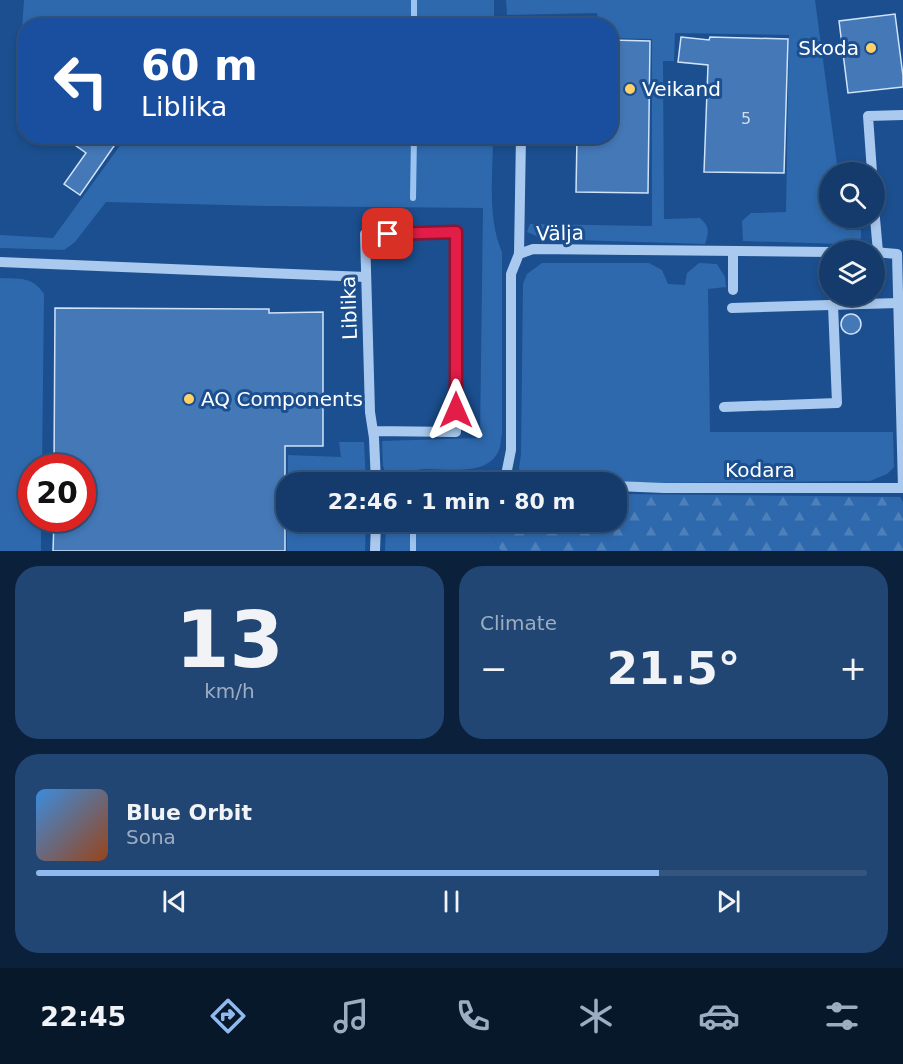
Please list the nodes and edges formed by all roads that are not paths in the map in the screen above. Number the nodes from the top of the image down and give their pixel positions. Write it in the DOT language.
graph roads {
  1 [pos="903,116"];
  2 [pos="521,144"];
  3 [pos="871,162"];
  4 [pos="733,251"];
  5 [pos="819,252"];
  6 [pos="885,253"];
  7 [pos="519,254"];
  8 [pos="0,262"];
  9 [pos="366,277"];
  10 [pos="733,290"];
  11 [pos="885,303"];
  12 [pos="898,303"];
  13 [pos="819,305"];
  14 [pos="833,306"];
  15 [pos="732,308"];
  16 [pos="724,407"];
  17 [pos="373,431"];
  18 [pos="375,472"];
  19 [pos="507,472"];
  20 [pos="627,486"];
  21 [pos="903,488"];
  22 [pos="376,532"];
  23 [pos="375,551"];
  1 -- 3 [label="street"];
  2 -- 7 [label="street"];
  4 -- 5 [label="street, Välja"];
  4 -- 7 [label="street, Välja"];
  4 -- 10 [label="street"];
  6 -- 12 [label="street"];
  7 -- 19 [label="street, Välja"];
  8 -- 9 [label="street"];
  9 -- 17 [label="street, Liblika"];
  9 -- 17 [label="street, Liblika"];
  11 -- 12 [label="street"];
  12 -- 21 [label="street"];
  13 -- 15 [label="street"];
  14 -- 16 [label="street"];
  17 -- 18 [label="street, Liblika"];
  20 -- 21 [label="street, Kodara"];
  22 -- 23 [label="street"];
}
